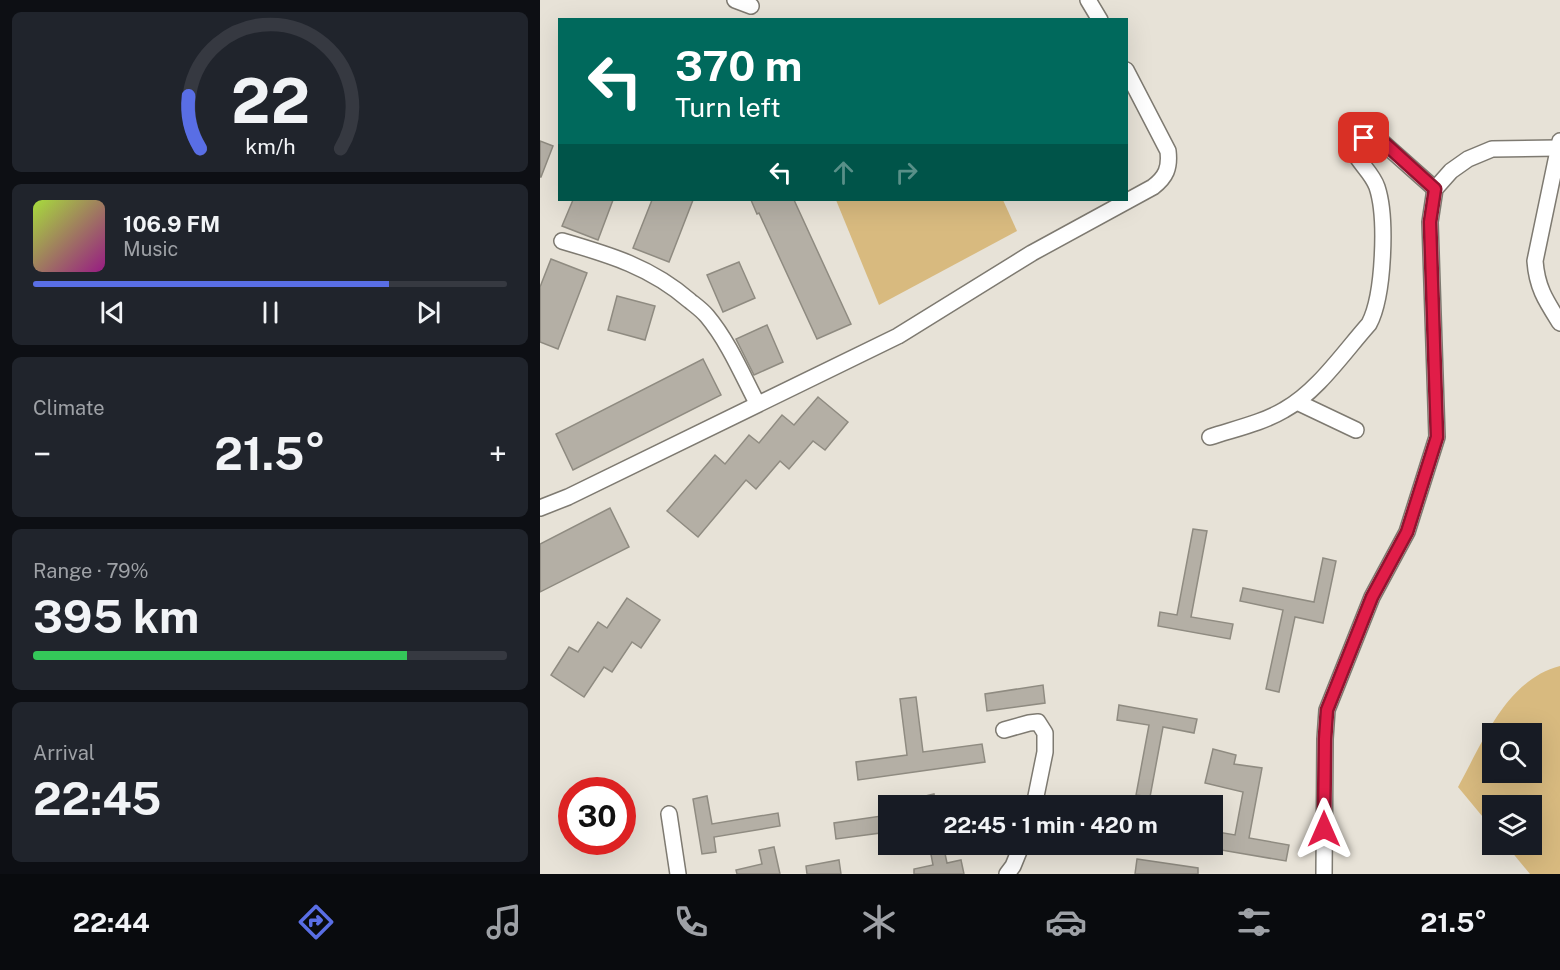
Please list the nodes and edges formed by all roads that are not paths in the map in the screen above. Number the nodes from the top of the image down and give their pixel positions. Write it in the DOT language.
graph roads {
  1 [pos="735,0"];
  2 [pos="1088,0"];
  3 [pos="751,6"];
  4 [pos="1099,18"];
  5 [pos="1128,74"];
  6 [pos="1559,145"];
  7 [pos="1435,189"];
  8 [pos="1128,201"];
  9 [pos="1128,201"];
  10 [pos="562,241"];
  11 [pos="1560,323"];
  12 [pos="1297,402"];
  13 [pos="757,403"];
  14 [pos="1356,430"];
  15 [pos="1210,437"];
  16 [pos="540,508"];
  17 [pos="1004,730"];
  18 [pos="1036,795"];
  19 [pos="669,814"];
  20 [pos="1018,855"];
  21 [pos="678,874"];
  22 [pos="1007,874"];
  23 [pos="1324,874"];
  1 -- 3 [label="street"];
  2 -- 4 [label="street"];
  5 -- 9 [label="street"];
  6 -- 7 [label="street"];
  6 -- 11 [label="street"];
  7 -- 12 [label="street"];
  7 -- 23 [label="street"];
  8 -- 13 [label="street"];
  10 -- 13 [label="street"];
  12 -- 14 [label="street"];
  12 -- 15 [label="street"];
  13 -- 16 [label="street"];
  17 -- 18 [label="street"];
  19 -- 21 [label="street"];
  20 -- 22 [label="street"];
}
